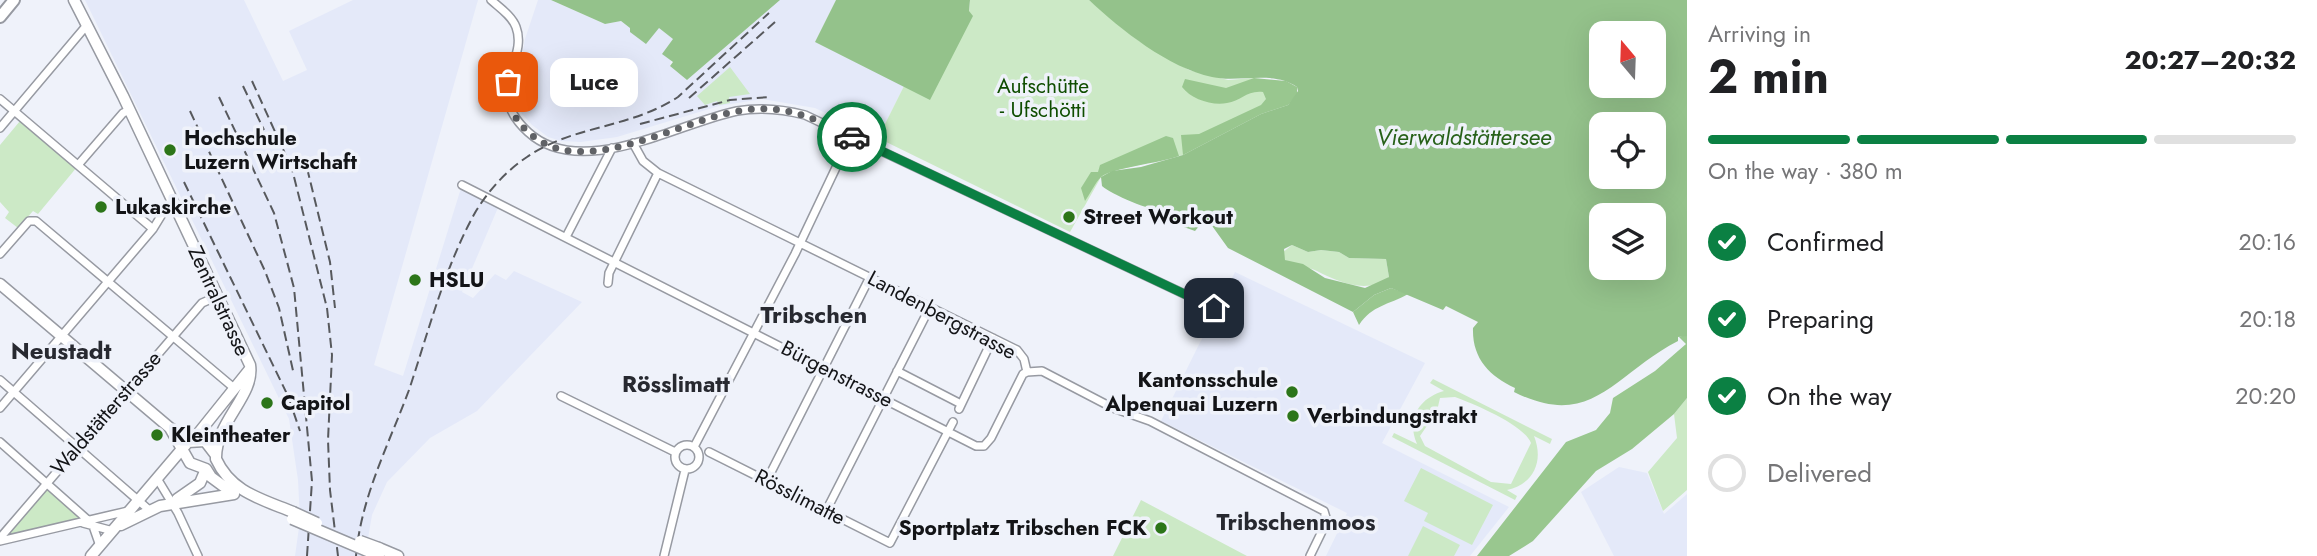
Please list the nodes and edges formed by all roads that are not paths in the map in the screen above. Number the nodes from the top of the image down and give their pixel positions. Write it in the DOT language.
graph roads {
  1 [pos="14,0"];
  2 [pos="74,0"];
  3 [pos="79,0"];
  4 [pos="491,0"];
  5 [pos="0,17"];
  6 [pos="86,25"];
  7 [pos="115,81"];
  8 [pos="0,99"];
  9 [pos="130,110"];
  10 [pos="14,111"];
  11 [pos="0,128"];
  12 [pos="851,136"];
  13 [pos="633,143"];
  14 [pos="612,148"];
  15 [pos="78,165"];
  16 [pos="658,173"];
  17 [pos="463,185"];
  18 [pos="174,204"];
  19 [pos="153,229"];
  20 [pos="566,237"];
  21 [pos="801,242"];
  22 [pos="0,254"];
  23 [pos="615,261"];
  24 [pos="870,277"];
  25 [pos="107,282"];
  26 [pos="608,283"];
  27 [pos="0,284"];
  28 [pos="218,296"];
  29 [pos="930,307"];
  30 [pos="1214,308"];
  31 [pos="755,332"];
  32 [pos="61,336"];
  33 [pos="172,337"];
  34 [pos="993,338"];
  35 [pos="250,369"];
  36 [pos="825,369"];
  37 [pos="897,371"];
  38 [pos="1027,372"];
  39 [pos="0,380"];
  40 [pos="234,388"];
  41 [pos="126,390"];
  42 [pos="13,392"];
  43 [pos="561,396"];
  44 [pos="883,398"];
  45 [pos="0,408"];
  46 [pos="953,422"];
  47 [pos="948,431"];
  48 [pos="0,442"];
  49 [pos="189,443"];
  50 [pos="77,447"];
  51 [pos="694,447"];
  52 [pos="709,452"];
  53 [pos="675,453"];
  54 [pos="215,456"];
  55 [pos="206,469"];
  56 [pos="685,470"];
  57 [pos="158,480"];
  58 [pos="767,480"];
  59 [pos="47,482"];
  60 [pos="234,494"];
  61 [pos="139,501"];
  62 [pos="171,503"];
  63 [pos="148,509"];
  64 [pos="129,511"];
  65 [pos="826,511"];
  66 [pos="292,515"];
  67 [pos="88,523"];
  68 [pos="113,530"];
  69 [pos="0,539"];
  70 [pos="100,546"];
  71 [pos="379,553"];
  72 [pos="91,556"];
  73 [pos="198,556"];
  74 [pos="398,556"];
  75 [pos="664,556"];
  76 [pos="1310,556"];
  1 -- 5 [label="main road"];
  2 -- 6 [label="main road, Zentralstrasse"];
  3 -- 7 [label="main road, Zentralstrasse"];
  4 -- 14 [label="street"];
  6 -- 7 [label="main road, Zentralstrasse"];
  6 -- 10 [label="street"];
  7 -- 9 [label="main road, Zentralstrasse"];
  8 -- 10 [label="street"];
  9 -- 15 [label="street"];
  9 -- 18 [label="main road, Zentralstrasse"];
  10 -- 11 [label="street"];
  10 -- 15 [label="street"];
  12 -- 13 [label="street"];
  12 -- 21 [label="street"];
  12 -- 30 [label="street"];
  13 -- 14 [label="street"];
  13 -- 16 [label="street, Landenbergstrasse"];
  14 -- 20 [label="street"];
  15 -- 19 [label="street"];
  16 -- 21 [label="street, Landenbergstrasse"];
  16 -- 23 [label="street"];
  17 -- 20 [label="street, Bürgenstrasse"];
  18 -- 19 [label="street"];
  18 -- 28 [label="main road, Zentralstrasse"];
  19 -- 25 [label="street"];
  20 -- 23 [label="street, Bürgenstrasse"];
  21 -- 24 [label="street, Landenbergstrasse"];
  21 -- 31 [label="street"];
  22 -- 25 [label="street"];
  23 -- 26 [label="street"];
  23 -- 31 [label="street, Bürgenstrasse"];
  24 -- 29 [label="street, Landenbergstrasse"];
  24 -- 36 [label="street"];
  25 -- 32 [label="street"];
  25 -- 33 [label="street"];
  27 -- 32 [label="main road"];
  28 -- 33 [label="street, Waldstätterstrasse"];
  28 -- 35 [label="main road, Zentralstrasse"];
  29 -- 34 [label="street, Landenbergstrasse"];
  29 -- 37 [label="street"];
  31 -- 36 [label="street, Bürgenstrasse"];
  31 -- 51 [label="street"];
  32 -- 41 [label="main road"];
  32 -- 42 [label="street"];
  33 -- 40 [label="street"];
  33 -- 41 [label="street, Waldstätterstrasse"];
  34 -- 37 [label="street"];
  34 -- 38 [label="street, Landenbergstrasse"];
  35 -- 40 [label="main road"];
  35 -- 54 [label="main road"];
  36 -- 44 [label="street, Bürgenstrasse"];
  36 -- 58 [label="street"];
  37 -- 44 [label="street"];
  38 -- 47 [label="street, Bürgenstrasse"];
  38 -- 76 [label="street, Landenbergstrasse"];
  39 -- 42 [label="street"];
  40 -- 49 [label="main road"];
  41 -- 49 [label="main road"];
  41 -- 50 [label="street, Waldstätterstrasse"];
  42 -- 45 [label="street"];
  42 -- 50 [label="street"];
  43 -- 53 [label="street"];
  44 -- 47 [label="street, Bürgenstrasse"];
  44 -- 65 [label="street"];
  46 -- 47 [label="street"];
  47 -- 65 [label="street, Rösslimatte"];
  48 -- 59 [label="street"];
  49 -- 54 [label="main road"];
  49 -- 55 [label="main road"];
  49 -- 57 [label="main road"];
  50 -- 59 [label="street, Waldstätterstrasse"];
  50 -- 61 [label="street"];
  51 -- 53 [label="street"];
  51 -- 56 [label="street"];
  52 -- 58 [label="street, Rösslimatte"];
  53 -- 56 [label="street"];
  54 -- 55 [label="main road"];
  54 -- 66 [label="main road"];
  55 -- 60 [label="main road"];
  55 -- 62 [label="main road"];
  56 -- 75 [label="street"];
  57 -- 61 [label="main road"];
  57 -- 62 [label="street"];
  58 -- 65 [label="street, Rösslimatte"];
  59 -- 67 [label="street"];
  59 -- 69 [label="street, Waldstätterstrasse"];
  60 -- 62 [label="main road"];
  60 -- 66 [label="main road"];
  61 -- 63 [label="street"];
  61 -- 64 [label="main road"];
  62 -- 63 [label="main road"];
  62 -- 73 [label="street"];
  63 -- 68 [label="main road"];
  64 -- 67 [label="street"];
  64 -- 68 [label="main road"];
  66 -- 71 [label="main road, bridge"];
  67 -- 68 [label="street"];
  67 -- 69 [label="street"];
  67 -- 70 [label="street"];
  68 -- 70 [label="main road"];
  70 -- 72 [label="main road"];
  71 -- 74 [label="main road"];
}
